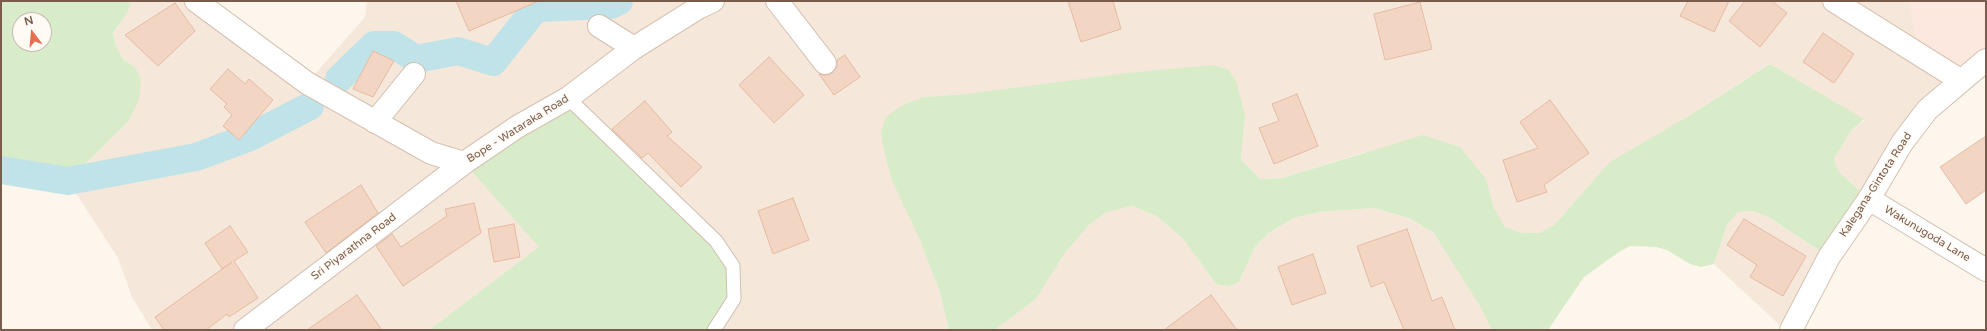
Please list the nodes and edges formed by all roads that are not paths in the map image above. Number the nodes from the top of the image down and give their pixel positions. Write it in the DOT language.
graph roads {
  1 [pos="196,1"];
  2 [pos="777,1"];
  3 [pos="1834,1"];
  4 [pos="701,3"];
  5 [pos="599,26"];
  6 [pos="634,48"];
  7 [pos="1986,60"];
  8 [pos="825,63"];
  9 [pos="414,74"];
  10 [pos="1960,80"];
  11 [pos="568,98"];
  12 [pos="375,122"];
  13 [pos="464,163"];
  14 [pos="1869,198"];
  15 [pos="1986,270"];
  16 [pos="245,330"];
  17 [pos="714,330"];
  18 [pos="1791,330"];
  1 -- 12 [label="street, Bope - Wataraka Road"];
  2 -- 8 [label="street"];
  3 -- 10 [label="street"];
  4 -- 6 [label="street, Bope - Wataraka Road"];
  5 -- 6 [label="street"];
  6 -- 11 [label="street, Bope - Wataraka Road"];
  7 -- 10 [label="street, Kalegana-Gintota Road"];
  9 -- 12 [label="street"];
  10 -- 14 [label="street, Kalegana-Gintota Road"];
  11 -- 13 [label="street, Bope - Wataraka Road"];
  11 -- 17 [label="lane"];
  12 -- 13 [label="street, Bope - Wataraka Road"];
  13 -- 16 [label="street, Sri Piyarathna Road"];
  14 -- 15 [label="street, Wakunugoda Lane"];
  14 -- 18 [label="street, Kalegana-Gintota Road"];
}
